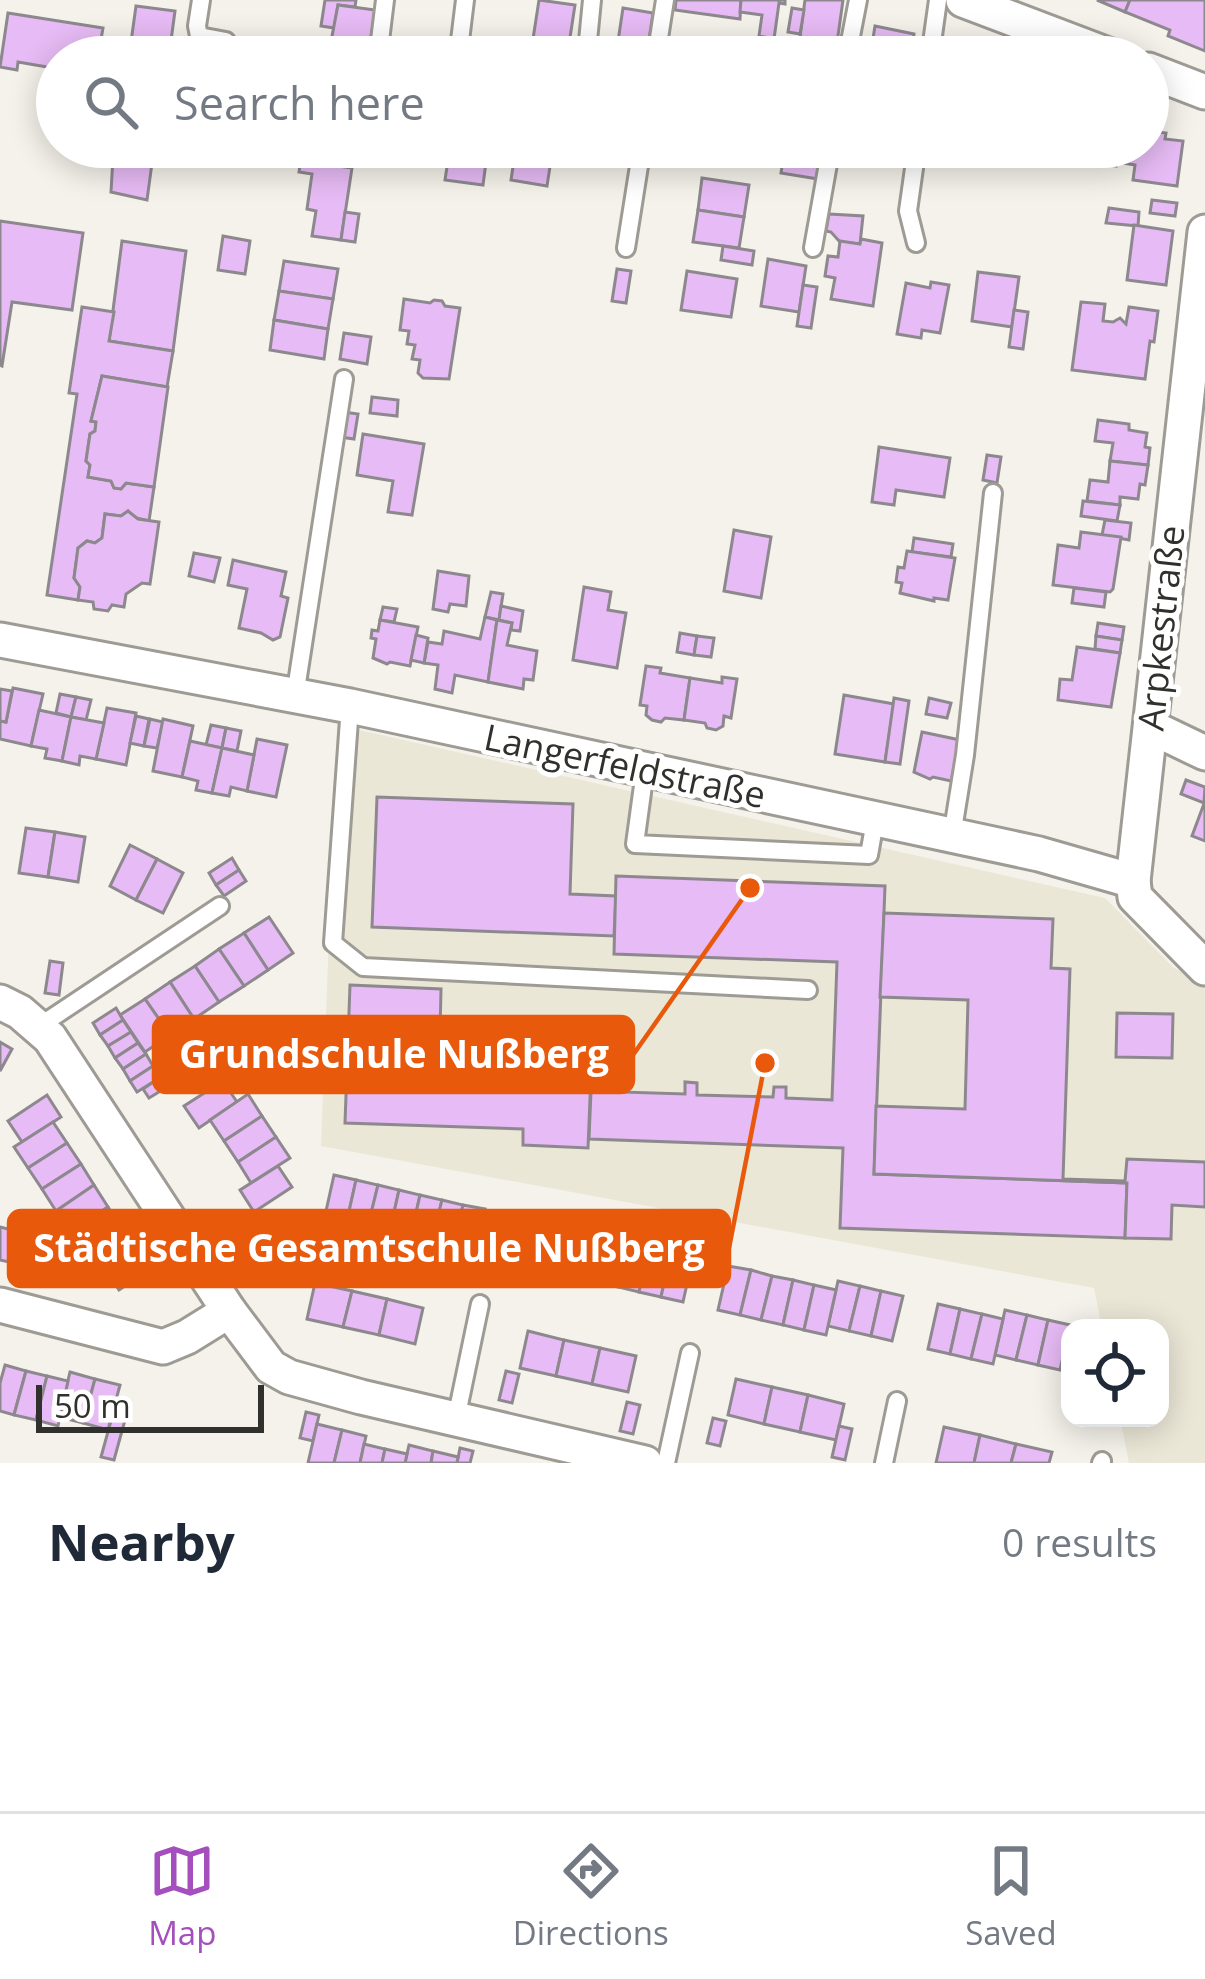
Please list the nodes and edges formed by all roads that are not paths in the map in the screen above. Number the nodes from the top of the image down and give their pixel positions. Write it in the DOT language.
graph roads {
  1 [pos="201,0"];
  2 [pos="385,0"];
  3 [pos="465,0"];
  4 [pos="592,0"];
  5 [pos="665,0"];
  6 [pos="858,0"];
  7 [pos="938,0"];
  8 [pos="963,0"];
  9 [pos="199,36"];
  10 [pos="381,36"];
  11 [pos="461,36"];
  12 [pos="588,36"];
  13 [pos="659,36"];
  14 [pos="851,36"];
  15 [pos="933,36"];
  16 [pos="1058,36"];
  17 [pos="1169,78"];
  18 [pos="1205,92"];
  19 [pos="639,168"];
  20 [pos="827,168"];
  21 [pos="914,168"];
  22 [pos="1205,232"];
  23 [pos="916,243"];
  24 [pos="626,248"];
  25 [pos="813,248"];
  26 [pos="344,379"];
  27 [pos="1197,379"];
  28 [pos="993,493"];
  29 [pos="0,640"];
  30 [pos="295,696"];
  31 [pos="350,706"];
  32 [pos="1151,728"];
  33 [pos="1205,753"];
  34 [pos="645,771"];
  35 [pos="875,820"];
  36 [pos="952,836"];
  37 [pos="1133,881"];
  38 [pos="220,906"];
  39 [pos="1205,968"];
  40 [pos="808,990"];
  41 [pos="0,1002"];
  42 [pos="38,1028"];
  43 [pos="480,1304"];
  44 [pos="0,1305"];
  45 [pos="229,1311"];
  46 [pos="690,1353"];
  47 [pos="897,1400"];
  48 [pos="456,1419"];
  49 [pos="560,1452"];
  50 [pos="645,1463"];
  51 [pos="666,1463"];
  52 [pos="884,1463"];
  1 -- 9 [label="lane"];
  2 -- 10 [label="lane"];
  3 -- 11 [label="lane"];
  4 -- 12 [label="lane"];
  5 -- 13 [label="lane"];
  6 -- 14 [label="lane"];
  7 -- 15 [label="lane"];
  8 -- 16 [label="street"];
  17 -- 18 [label="street"];
  19 -- 24 [label="lane"];
  20 -- 25 [label="lane"];
  21 -- 23 [label="lane"];
  22 -- 27 [label="street, Arpkestraße"];
  26 -- 30 [label="lane"];
  27 -- 32 [label="street, Arpkestraße"];
  28 -- 36 [label="lane"];
  29 -- 30 [label="street, Langerfeldstraße"];
  30 -- 31 [label="street, Langerfeldstraße"];
  31 -- 34 [label="street, Langerfeldstraße"];
  31 -- 40 [label="lane"];
  32 -- 33 [label="street"];
  32 -- 37 [label="street, Arpkestraße"];
  34 -- 35 [label="street, Langerfeldstraße"];
  34 -- 35 [label="lane"];
  35 -- 36 [label="street, Langerfeldstraße"];
  36 -- 37 [label="street, Langerfeldstraße"];
  37 -- 39 [label="street"];
  38 -- 42 [label="lane"];
  41 -- 42 [label="street"];
  42 -- 45 [label="street"];
  43 -- 48 [label="lane"];
  44 -- 45 [label="street"];
  45 -- 48 [label="street"];
  46 -- 51 [label="lane"];
  47 -- 52 [label="lane"];
  48 -- 49 [label="street"];
  49 -- 50 [label="street"];
}
